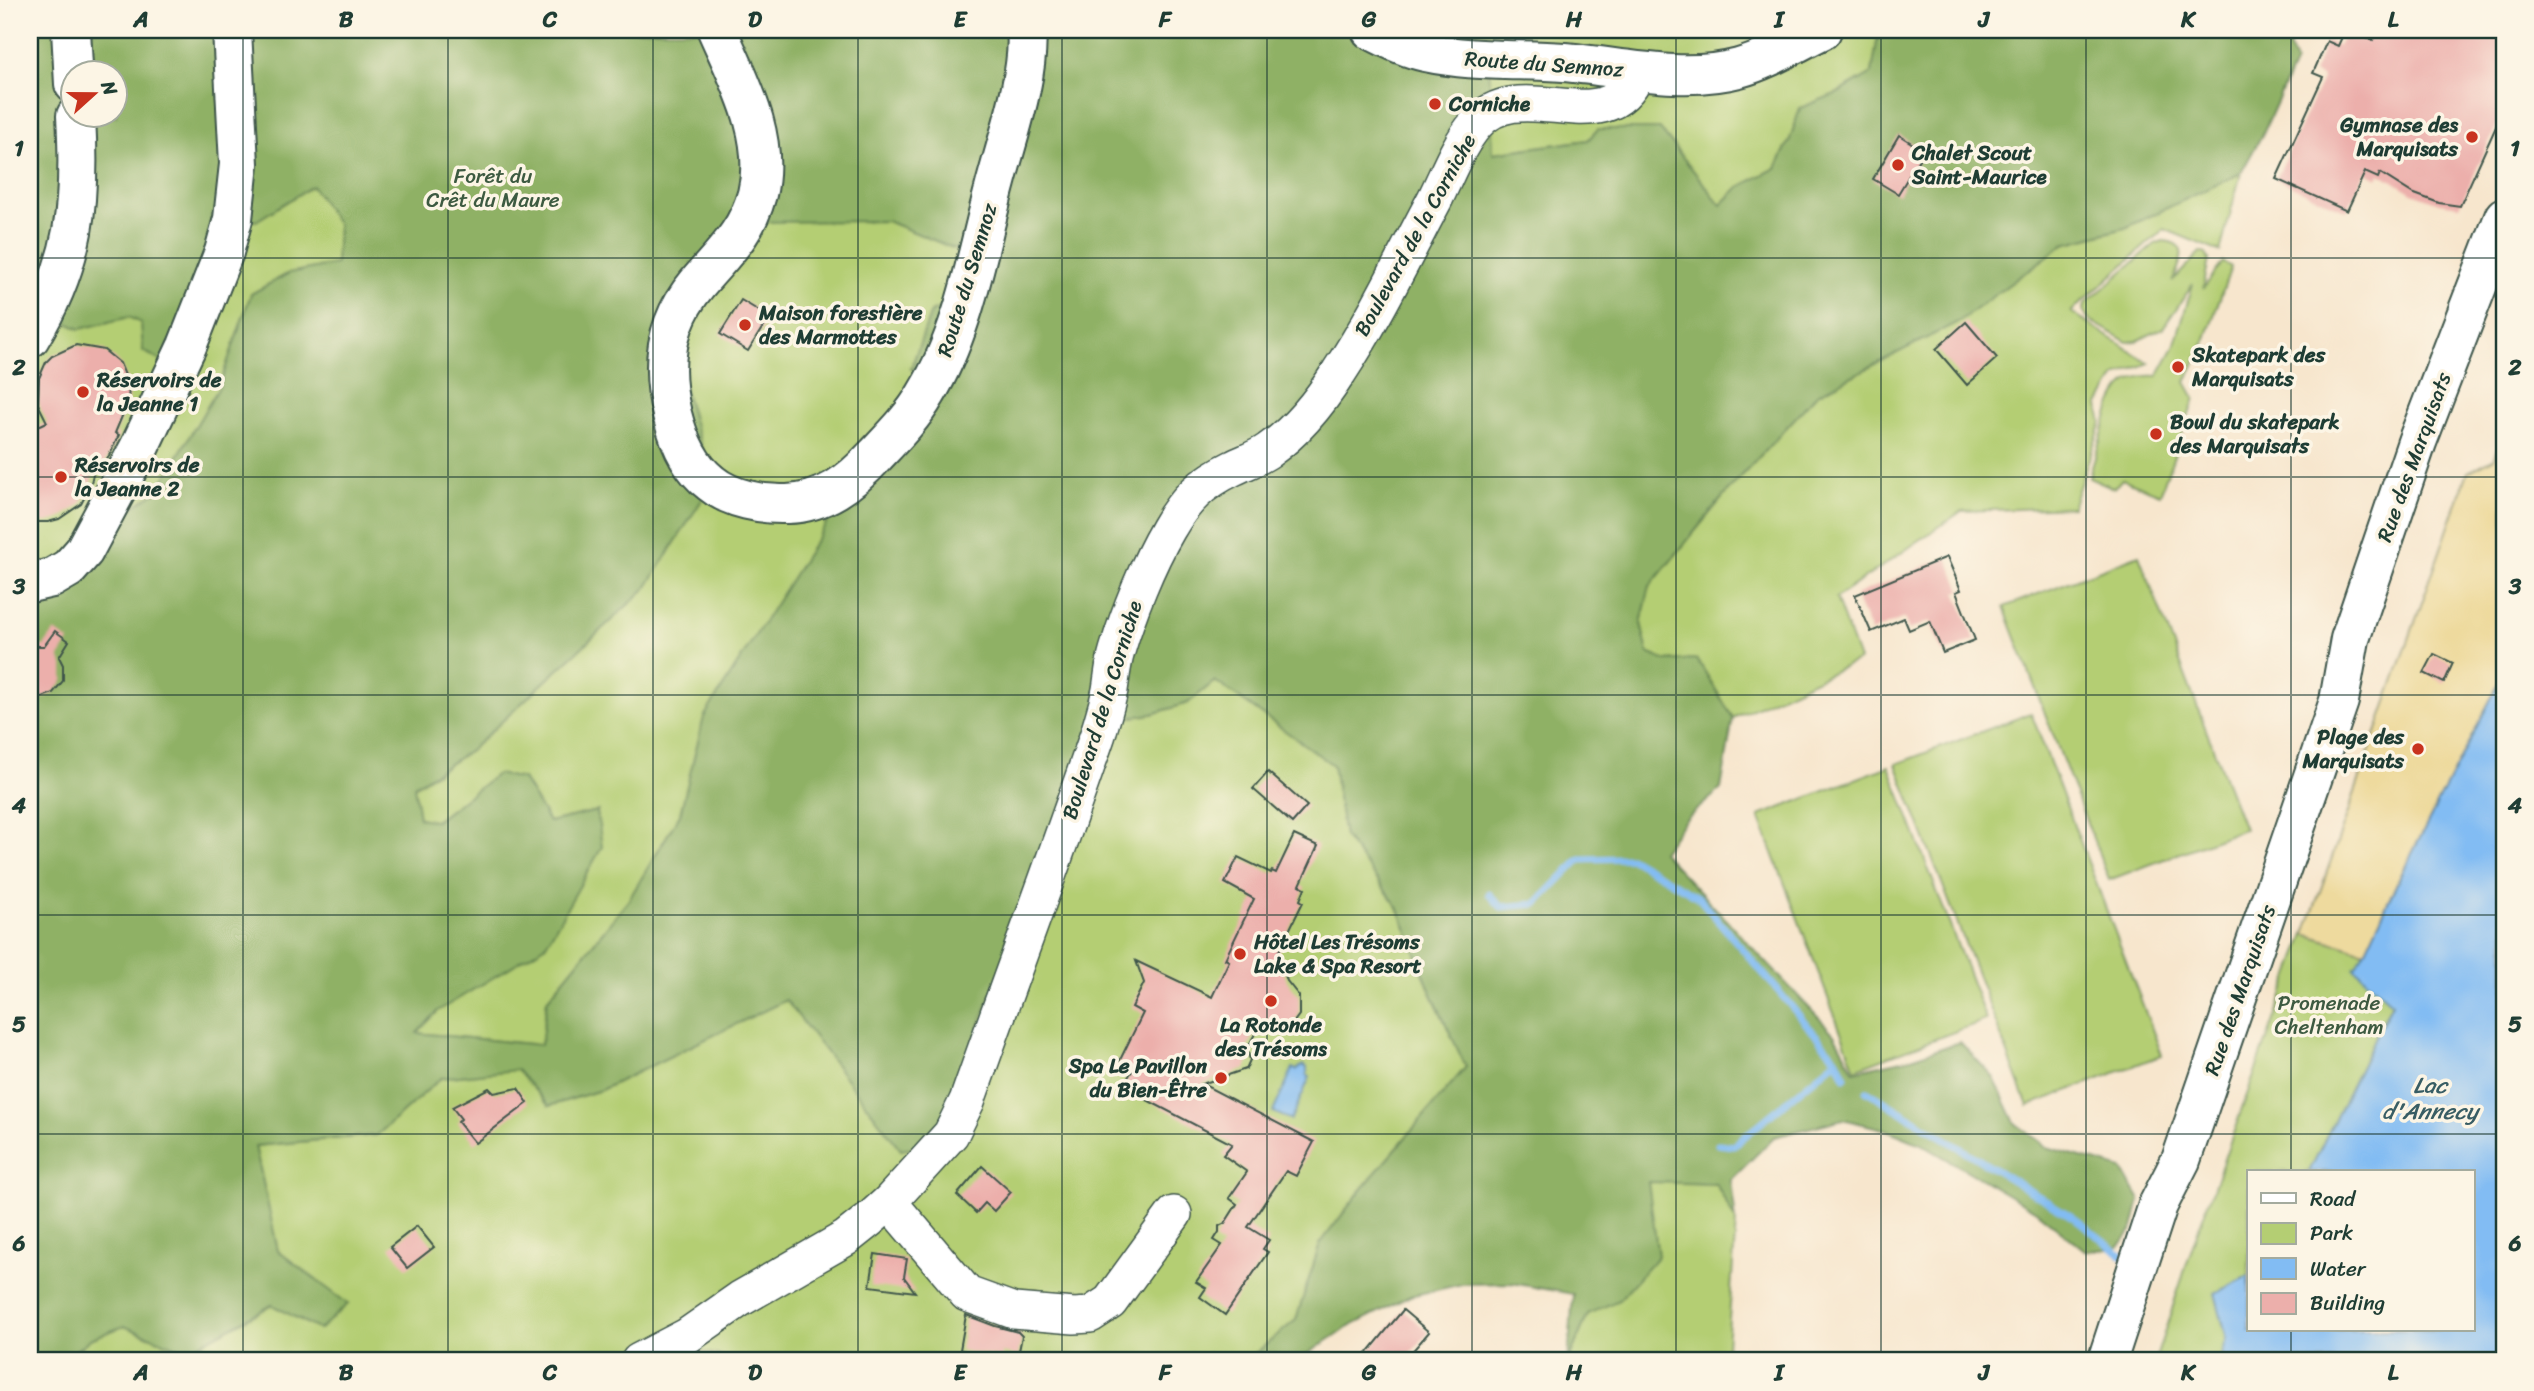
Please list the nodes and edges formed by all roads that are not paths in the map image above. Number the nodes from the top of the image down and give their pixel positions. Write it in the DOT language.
graph roads {
  1 [pos="71,30"];
  2 [pos="232,30"];
  3 [pos="717,30"];
  4 [pos="1026,30"];
  5 [pos="1371,30"];
  6 [pos="1822,30"];
  7 [pos="73,60"];
  8 [pos="1638,71"];
  9 [pos="76,130"];
  10 [pos="2504,217"];
  11 [pos="2504,273"];
  12 [pos="30,338"];
  13 [pos="30,583"];
  14 [pos="2339,701"];
  15 [pos="2181,1160"];
  16 [pos="889,1202"];
  17 [pos="1174,1214"];
  18 [pos="639,1361"];
  19 [pos="2107,1361"];
  20 [pos="2129,1361"];
  1 -- 7 [label="main road"];
  2 -- 13 [label="main road"];
  3 -- 4 [label="main road, Route du Semnoz"];
  5 -- 8 [label="main road, Route du Semnoz"];
  6 -- 8 [label="main road"];
  8 -- 16 [label="street, Boulevard de la Corniche"];
  9 -- 12 [label="main road"];
  10 -- 14 [label="main road, Rue des Marquisats"];
  11 -- 14 [label="main road, Rue des Marquisats"];
  14 -- 15 [label="main road, Rue des Marquisats"];
  15 -- 19 [label="main road, Rue des Marquisats"];
  15 -- 20 [label="main road, Rue des Marquisats"];
  16 -- 17 [label="street"];
  16 -- 18 [label="street, Boulevard de la Corniche"];
}
